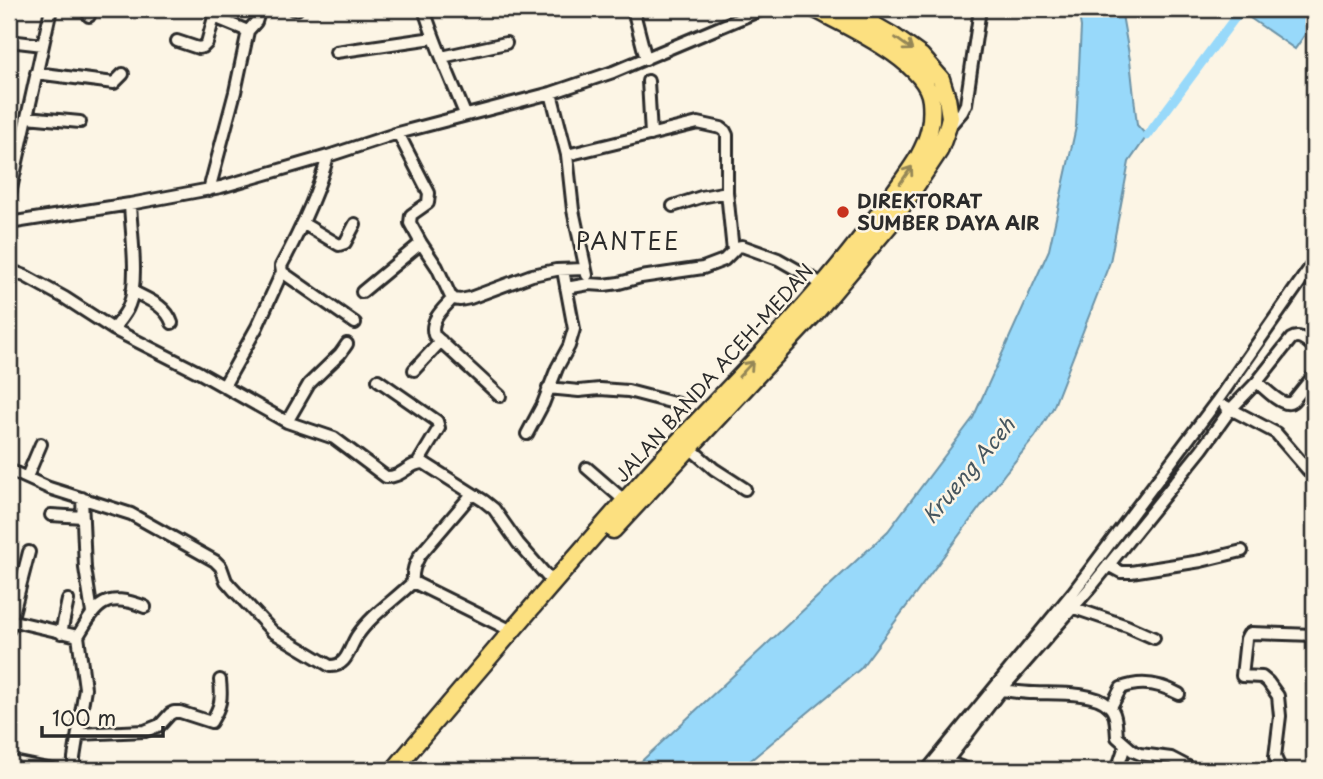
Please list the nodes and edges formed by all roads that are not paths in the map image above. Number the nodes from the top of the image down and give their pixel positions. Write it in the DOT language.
graph roads {
  1 [pos="51,9"];
  2 [pos="260,9"];
  3 [pos="424,9"];
  4 [pos="633,9"];
  5 [pos="763,9"];
  6 [pos="815,9"];
  7 [pos="846,9"];
  8 [pos="980,9"];
  9 [pos="214,13"];
  10 [pos="248,31"];
  11 [pos="433,38"];
  12 [pos="9,41"];
  13 [pos="177,41"];
  14 [pos="506,43"];
  15 [pos="43,46"];
  16 [pos="336,52"];
  17 [pos="442,57"];
  18 [pos="646,59"];
  19 [pos="36,74"];
  20 [pos="123,74"];
  21 [pos="648,81"];
  22 [pos="551,93"];
  23 [pos="464,114"];
  24 [pos="27,117"];
  25 [pos="80,122"];
  26 [pos="947,129"];
  27 [pos="398,133"];
  28 [pos="651,135"];
  29 [pos="567,155"];
  30 [pos="328,156"];
  31 [pos="209,190"];
  32 [pos="727,192"];
  33 [pos="9,198"];
  34 [pos="130,204"];
  35 [pos="673,205"];
  36 [pos="9,223"];
  37 [pos="304,224"];
  38 [pos="355,224"];
  39 [pos="421,243"];
  40 [pos="733,251"];
  41 [pos="1314,262"];
  42 [pos="585,269"];
  43 [pos="9,270"];
  44 [pos="564,270"];
  45 [pos="282,272"];
  46 [pos="589,285"];
  47 [pos="824,285"];
  48 [pos="566,288"];
  49 [pos="132,291"];
  50 [pos="362,292"];
  51 [pos="453,298"];
  52 [pos="172,323"];
  53 [pos="355,323"];
  54 [pos="113,328"];
  55 [pos="441,341"];
  56 [pos="347,344"];
  57 [pos="1314,347"];
  58 [pos="414,370"];
  59 [pos="1314,375"];
  60 [pos="378,380"];
  61 [pos="1257,382"];
  62 [pos="224,386"];
  63 [pos="548,388"];
  64 [pos="500,396"];
  65 [pos="1217,401"];
  66 [pos="678,404"];
  67 [pos="1230,410"];
  68 [pos="286,422"];
  69 [pos="527,434"];
  70 [pos="41,444"];
  71 [pos="685,444"];
  72 [pos="418,463"];
  73 [pos="587,468"];
  74 [pos="9,470"];
  75 [pos="27,477"];
  76 [pos="1314,477"];
  77 [pos="745,489"];
  78 [pos="472,494"];
  79 [pos="82,498"];
  80 [pos="625,501"];
  81 [pos="51,515"];
  82 [pos="83,517"];
  83 [pos="1242,551"];
  84 [pos="29,552"];
  85 [pos="1108,565"];
  86 [pos="413,582"];
  87 [pos="553,583"];
  88 [pos="68,600"];
  89 [pos="145,607"];
  90 [pos="1074,608"];
  91 [pos="92,613"];
  92 [pos="10,623"];
  93 [pos="512,631"];
  94 [pos="61,633"];
  95 [pos="1314,635"];
  96 [pos="78,636"];
  97 [pos="1154,638"];
  98 [pos="220,680"];
  99 [pos="1001,690"];
  100 [pos="1180,694"];
  101 [pos="1111,707"];
  102 [pos="78,734"];
  103 [pos="1124,749"];
  104 [pos="9,761"];
  105 [pos="944,766"];
  106 [pos="53,770"];
  107 [pos="74,770"];
  108 [pos="394,770"];
  109 [pos="406,770"];
  110 [pos="926,770"];
  111 [pos="969,770"];
  112 [pos="1117,770"];
  113 [pos="1194,770"];
  114 [pos="1280,770"];
  1 -- 15 [label="street"];
  2 -- 10 [label="street"];
  3 -- 11 [label="street"];
  4 -- 18 [label="street"];
  5 -- 18 [label="street"];
  47 -- 6 [label="highway, JALAN BANDA ACEH-MEDAN, one-way"];
  7 -- 26 [label="highway, JALAN BANDA ACEH-MEDAN, one-way"];
  8 -- 26 [label="street"];
  9 -- 10 [label="street"];
  9 -- 13 [label="street"];
  10 -- 31 [label="street"];
  11 -- 16 [label="street"];
  11 -- 17 [label="street"];
  12 -- 15 [label="street"];
  14 -- 17 [label="street"];
  15 -- 19 [label="street"];
  17 -- 23 [label="street"];
  18 -- 22 [label="street"];
  19 -- 20 [label="street"];
  19 -- 24 [label="street"];
  21 -- 28 [label="street"];
  22 -- 23 [label="street"];
  22 -- 29 [label="street"];
  23 -- 27 [label="street"];
  24 -- 25 [label="street"];
  24 -- 33 [label="street"];
  26 -- 71 [label="highway, JALAN BANDA ACEH-MEDAN"];
  27 -- 30 [label="street"];
  27 -- 39 [label="street"];
  28 -- 29 [label="street"];
  28 -- 32 [label="street"];
  29 -- 42 [label="street"];
  30 -- 31 [label="street"];
  30 -- 37 [label="street"];
  31 -- 34 [label="street"];
  32 -- 35 [label="street"];
  32 -- 40 [label="street"];
  34 -- 36 [label="street"];
  34 -- 49 [label="street"];
  37 -- 38 [label="street"];
  37 -- 45 [label="street"];
  39 -- 50 [label="street"];
  39 -- 51 [label="street"];
  40 -- 46 [label="street"];
  40 -- 47 [label="street"];
  41 -- 65 [label="street"];
  42 -- 44 [label="street"];
  42 -- 46 [label="street"];
  43 -- 54 [label="street"];
  44 -- 48 [label="street"];
  44 -- 51 [label="street"];
  45 -- 53 [label="street"];
  45 -- 62 [label="street"];
  46 -- 48 [label="street"];
  71 -- 47 [label="highway, JALAN BANDA ACEH-MEDAN, one-way"];
  48 -- 63 [label="street"];
  49 -- 52 [label="street"];
  49 -- 54 [label="street"];
  51 -- 55 [label="street"];
  54 -- 62 [label="street"];
  55 -- 58 [label="street"];
  55 -- 64 [label="street"];
  56 -- 68 [label="street"];
  57 -- 61 [label="street"];
  59 -- 61 [label="street"];
  60 -- 72 [label="street"];
  61 -- 67 [label="street"];
  62 -- 68 [label="street"];
  63 -- 66 [label="street"];
  63 -- 69 [label="street"];
  65 -- 67 [label="street"];
  65 -- 110 [label="street"];
  67 -- 76 [label="street"];
  67 -- 85 [label="street"];
  68 -- 72 [label="street"];
  70 -- 75 [label="street"];
  71 -- 77 [label="street"];
  71 -- 80 [label="highway, JALAN BANDA ACEH-MEDAN"];
  71 -- 109 [label="highway, JALAN BANDA ACEH-MEDAN"];
  72 -- 78 [label="street"];
  73 -- 80 [label="street"];
  74 -- 75 [label="street"];
  75 -- 79 [label="street"];
  78 -- 86 [label="street"];
  78 -- 87 [label="street"];
  79 -- 82 [label="street"];
  79 -- 86 [label="street"];
  80 -- 87 [label="highway, JALAN BANDA ACEH-MEDAN"];
  81 -- 82 [label="street"];
  82 -- 91 [label="street"];
  83 -- 85 [label="street"];
  84 -- 92 [label="street"];
  85 -- 90 [label="street"];
  86 -- 93 [label="street"];
  87 -- 93 [label="highway, JALAN BANDA ACEH-MEDAN"];
  88 -- 94 [label="street"];
  89 -- 91 [label="street"];
  90 -- 97 [label="street"];
  90 -- 99 [label="street"];
  91 -- 96 [label="street"];
  92 -- 94 [label="street"];
  93 -- 108 [label="highway, JALAN BANDA ACEH-MEDAN"];
  94 -- 96 [label="street"];
  95 -- 114 [label="street"];
  96 -- 102 [label="street"];
  98 -- 102 [label="street"];
  99 -- 101 [label="street"];
  99 -- 105 [label="street"];
  100 -- 101 [label="street"];
  101 -- 113 [label="street"];
  102 -- 107 [label="street"];
  103 -- 112 [label="street"];
  104 -- 106 [label="street"];
  105 -- 111 [label="street"];
}
